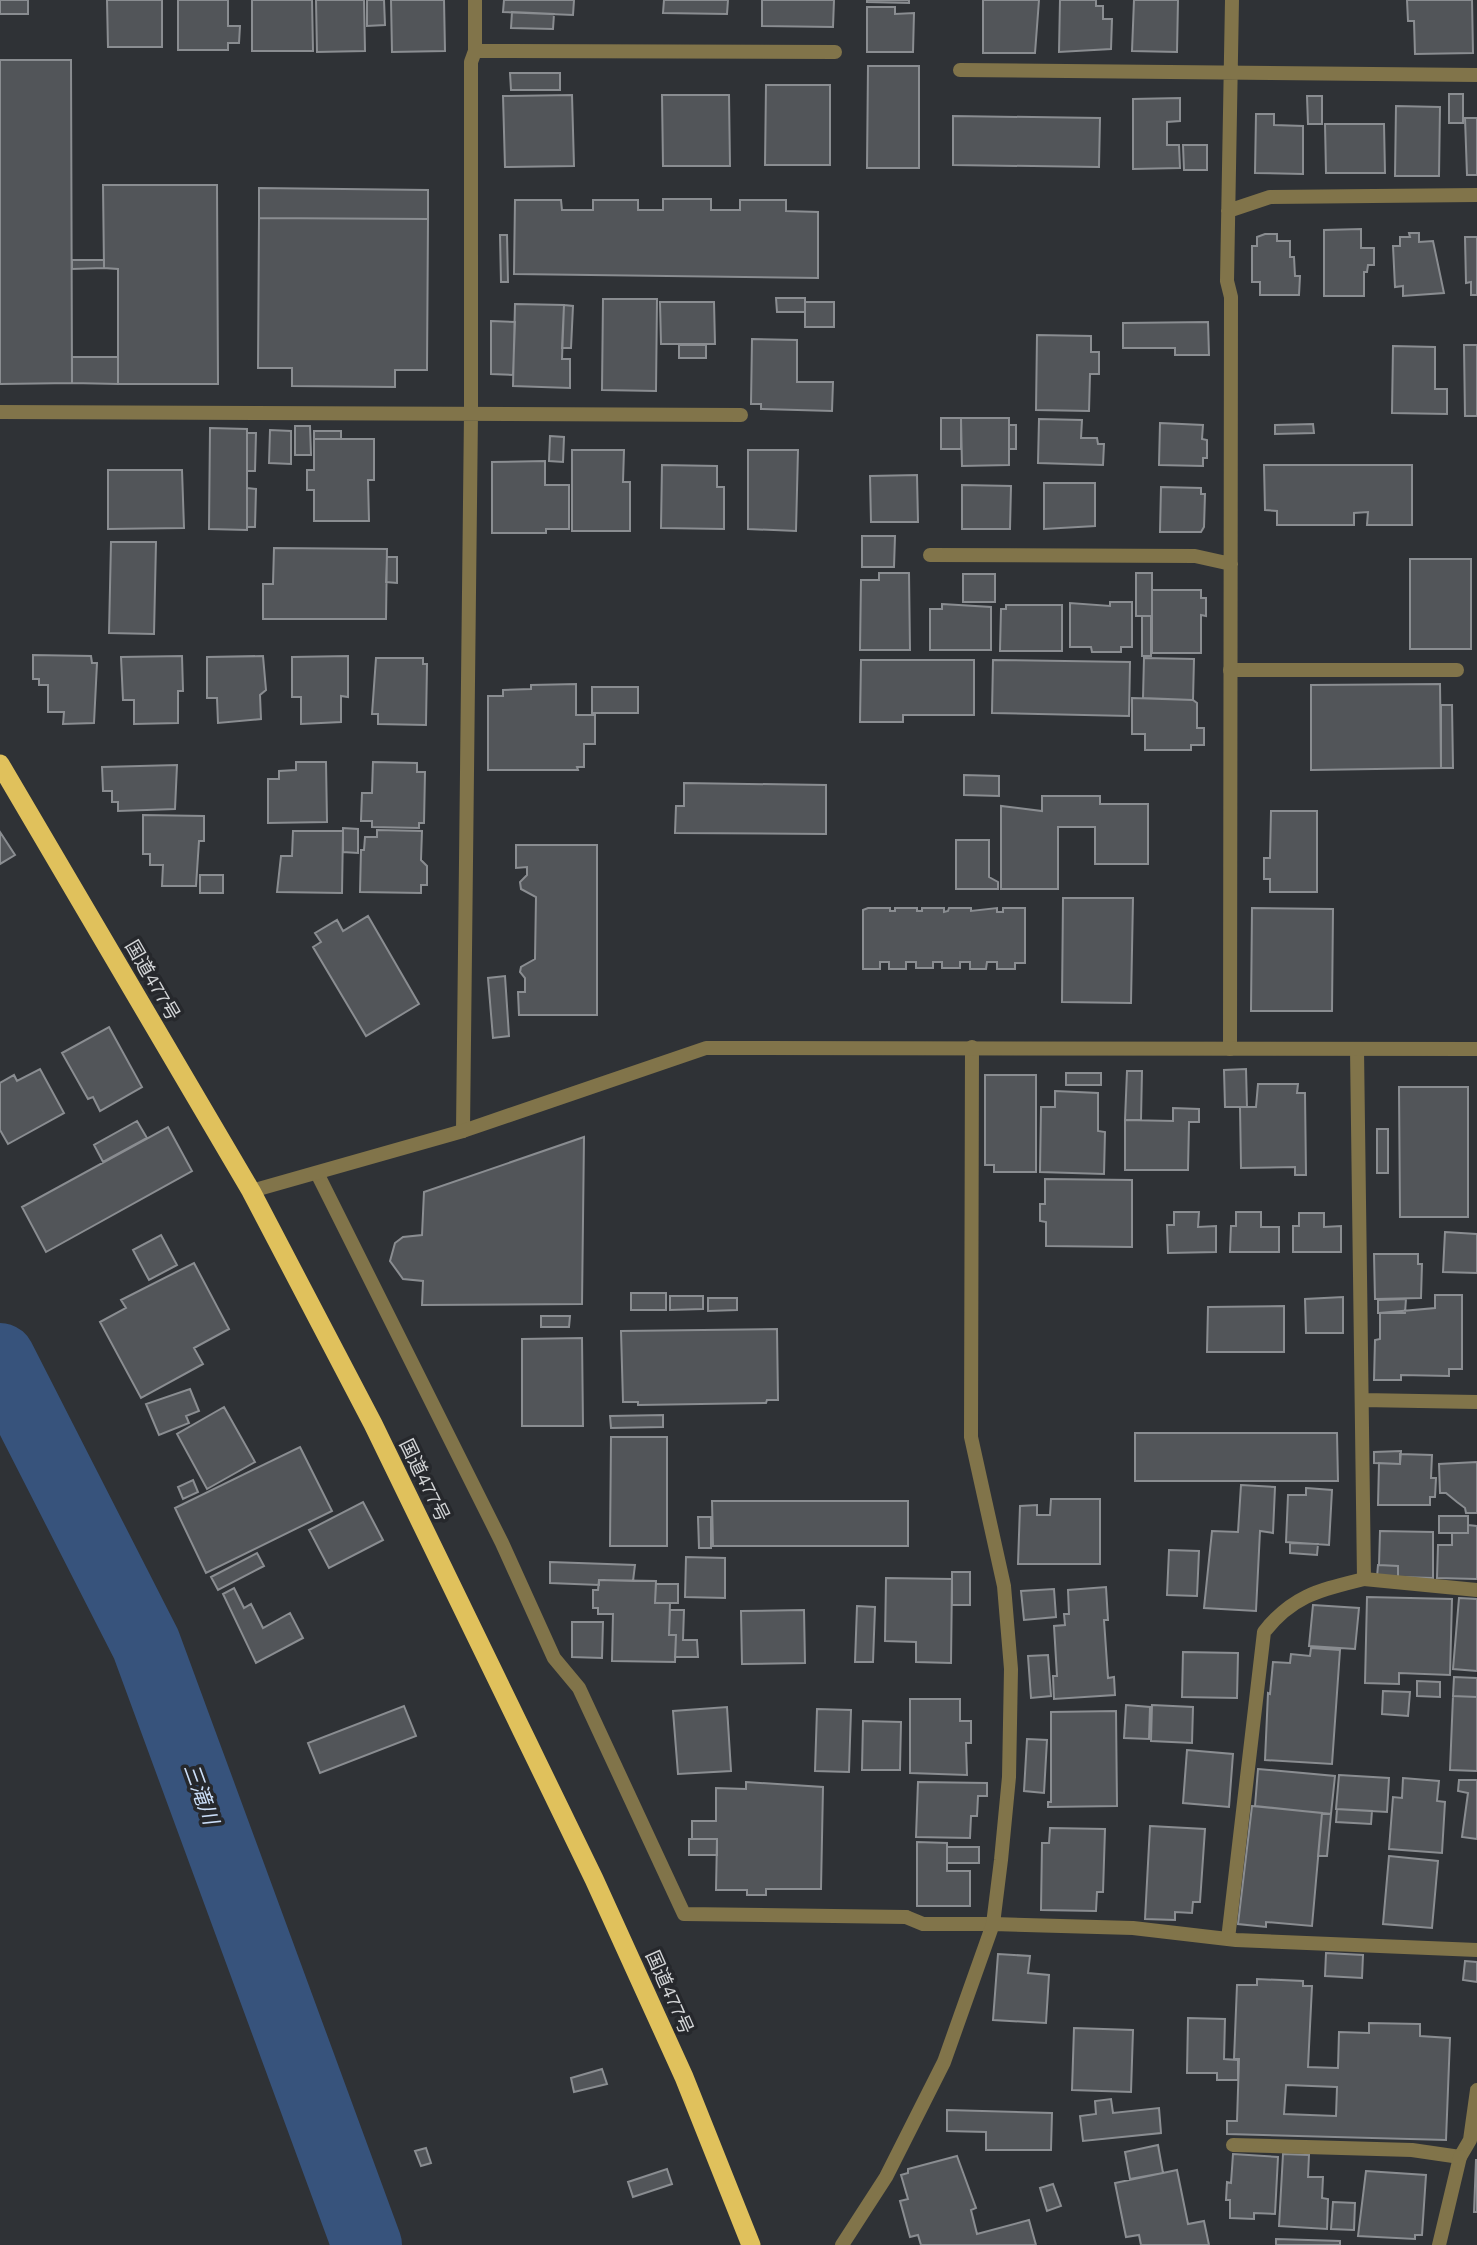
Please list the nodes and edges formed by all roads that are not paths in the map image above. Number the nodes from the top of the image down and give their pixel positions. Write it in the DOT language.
graph roads {
  1 [pos="475,0"];
  2 [pos="1232,0"];
  3 [pos="475,51"];
  4 [pos="835,52"];
  5 [pos="960,71"];
  6 [pos="1231,73"];
  7 [pos="1477,75"];
  8 [pos="1477,195"];
  9 [pos="1228,211"];
  10 [pos="0,412"];
  11 [pos="471,414"];
  12 [pos="741,415"];
  13 [pos="930,555"];
  14 [pos="1231,564"];
  15 [pos="1230,670"];
  16 [pos="1457,670"];
  17 [pos="0,764"];
  18 [pos="972,1047"];
  19 [pos="1357,1048"];
  20 [pos="1230,1049"];
  21 [pos="1477,1049"];
  22 [pos="463,1131"];
  23 [pos="317,1172"];
  24 [pos="251,1191"];
  25 [pos="1362,1400"];
  26 [pos="1477,1402"];
  27 [pos="1364,1580"];
  28 [pos="1477,1590"];
  29 [pos="993,1924"];
  30 [pos="1228,1939"];
  31 [pos="1477,1950"];
  32 [pos="1477,2090"];
  33 [pos="1233,2146"];
  34 [pos="1460,2157"];
  35 [pos="751,2245"];
  36 [pos="842,2245"];
  37 [pos="1439,2245"];
  1 -- 3 [label="street"];
  2 -- 6 [label="street"];
  3 -- 4 [label="street"];
  3 -- 11 [label="street"];
  5 -- 6 [label="street"];
  6 -- 7 [label="street"];
  6 -- 9 [label="street"];
  8 -- 9 [label="street"];
  9 -- 14 [label="street"];
  10 -- 11 [label="street"];
  11 -- 12 [label="street"];
  11 -- 22 [label="street"];
  13 -- 14 [label="street"];
  14 -- 15 [label="street"];
  15 -- 16 [label="street"];
  15 -- 20 [label="street"];
  17 -- 24 [label="highway, 国道477号"];
  18 -- 20 [label="street"];
  18 -- 22 [label="street"];
  18 -- 29 [label="street"];
  19 -- 20 [label="street"];
  19 -- 21 [label="street"];
  19 -- 25 [label="street"];
  22 -- 23 [label="street"];
  23 -- 24 [label="street"];
  23 -- 29 [label="street"];
  24 -- 35 [label="highway, 国道477号"];
  25 -- 26 [label="street"];
  25 -- 27 [label="street"];
  27 -- 28 [label="street"];
  27 -- 30 [label="street"];
  29 -- 30 [label="street"];
  29 -- 36 [label="street"];
  30 -- 31 [label="street"];
  32 -- 34 [label="street"];
  33 -- 34 [label="street"];
  34 -- 37 [label="street"];
}
